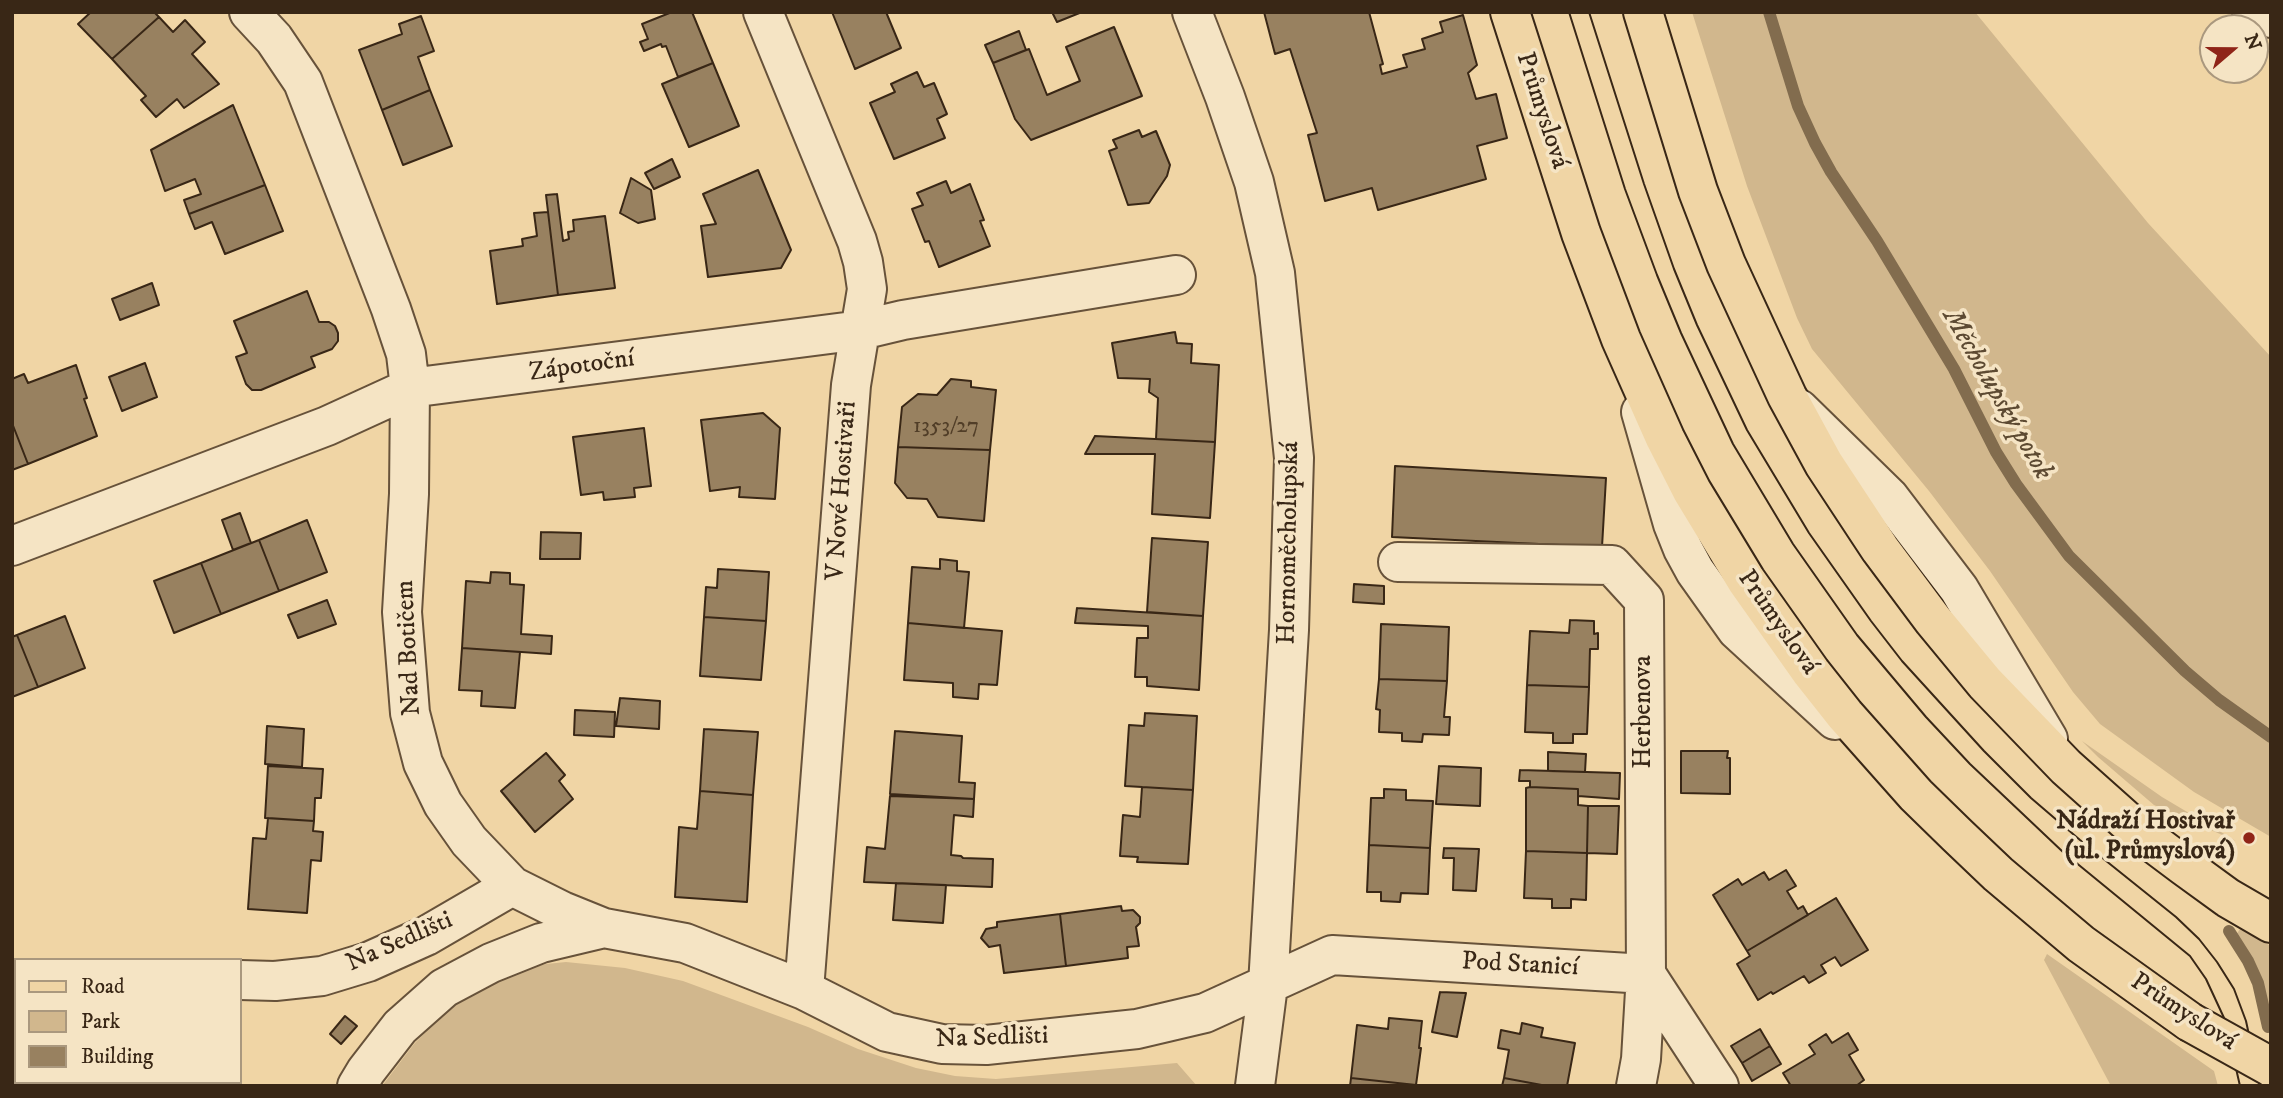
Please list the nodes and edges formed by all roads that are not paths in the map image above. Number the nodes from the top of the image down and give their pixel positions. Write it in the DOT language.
graph roads {
  1 [pos="249,12"];
  2 [pos="763,12"];
  3 [pos="1192,12"];
  4 [pos="1510,12"];
  5 [pos="1643,12"];
  6 [pos="2252,12"];
  7 [pos="2271,18"];
  8 [pos="1176,275"];
  9 [pos="861,330"];
  10 [pos="410,388"];
  11 [pos="12,546"];
  12 [pos="1398,562"];
  13 [pos="512,886"];
  14 [pos="2271,923"];
  15 [pos="604,928"];
  16 [pos="1646,974"];
  17 [pos="242,980"];
  18 [pos="1268,985"];
  19 [pos="804,990"];
  20 [pos="2271,1067"];
  21 [pos="358,1086"];
  22 [pos="1255,1086"];
  23 [pos="1636,1086"];
  24 [pos="1719,1086"];
  1 -- 10 [label="street, Nad Botičem"];
  2 -- 9 [label="street, V Nové Hostivaři"];
  3 -- 18 [label="street, Hornoměcholupská"];
  4 -- 20 [label="main road, Průmyslová, bridge"];
  5 -- 14 [label="main road"];
  6 -- 7 [label="street"];
  8 -- 9 [label="street, Zápotoční"];
  9 -- 10 [label="street, Zápotoční"];
  9 -- 19 [label="street, V Nové Hostivaři"];
  10 -- 11 [label="street, Zápotoční"];
  10 -- 13 [label="street, Nad Botičem"];
  12 -- 16 [label="street, Herbenova"];
  13 -- 15 [label="street, Nad Botičem"];
  13 -- 17 [label="street, Na Sedlišti"];
  15 -- 19 [label="street, Na Sedlišti"];
  15 -- 21 [label="street"];
  16 -- 18 [label="street, Pod Stanicí"];
  16 -- 23 [label="street, Herbenova"];
  16 -- 24 [label="street"];
  18 -- 19 [label="street, Na Sedlišti"];
  18 -- 22 [label="street, Hornoměcholupská"];
}
